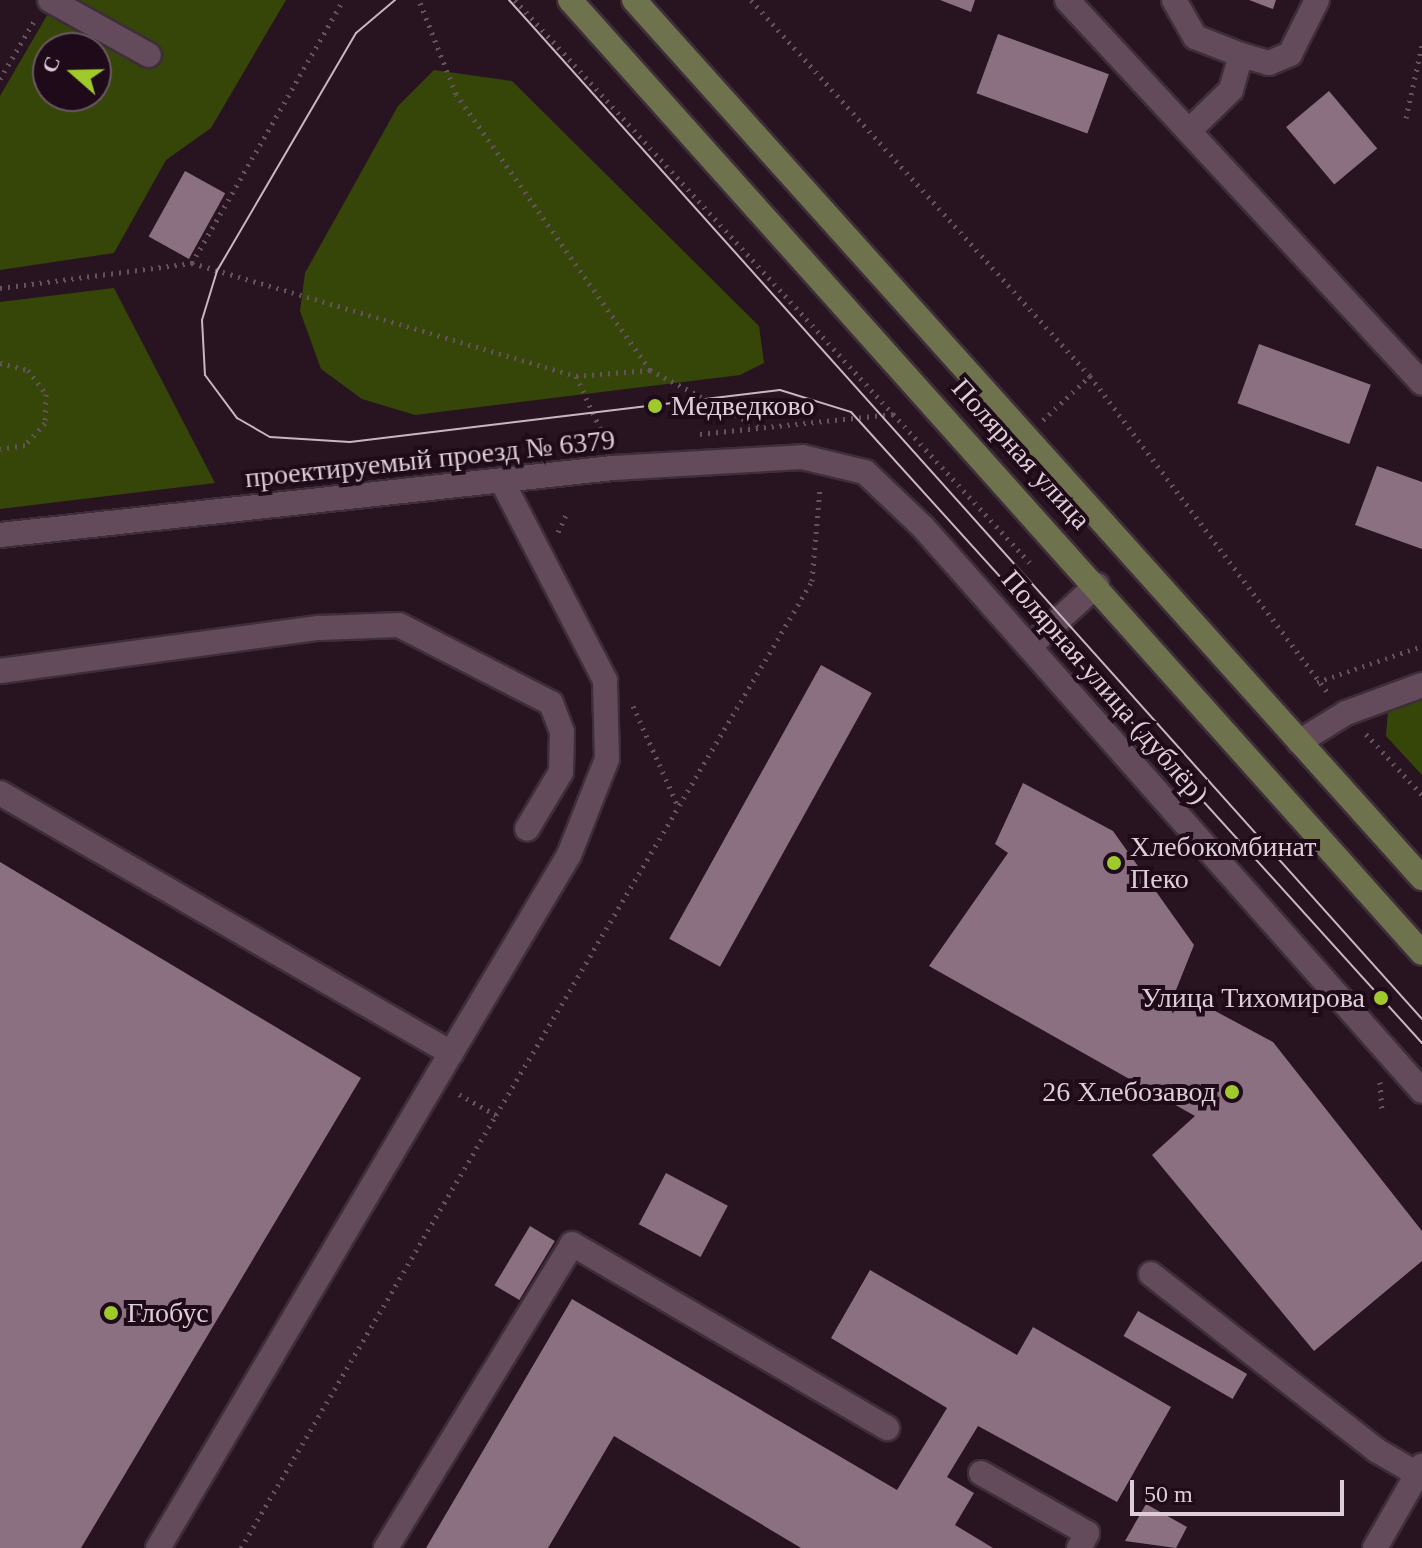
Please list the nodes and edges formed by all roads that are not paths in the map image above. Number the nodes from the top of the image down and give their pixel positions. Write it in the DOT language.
graph roads {
  1 [pos="570,0"];
  2 [pos="634,0"];
  3 [pos="1067,0"];
  4 [pos="1174,0"];
  5 [pos="1317,0"];
  6 [pos="44,7"];
  7 [pos="149,55"];
  8 [pos="1241,55"];
  9 [pos="1189,131"];
  10 [pos="1422,383"];
  11 [pos="865,472"];
  12 [pos="502,481"];
  13 [pos="0,535"];
  14 [pos="1097,585"];
  15 [pos="1029,647"];
  16 [pos="0,671"];
  17 [pos="1422,685"];
  18 [pos="1299,742"];
  19 [pos="0,793"];
  20 [pos="527,829"];
  21 [pos="1422,878"];
  22 [pos="1422,953"];
  23 [pos="451,1053"];
  24 [pos="1422,1091"];
  25 [pos="1151,1274"];
  26 [pos="887,1428"];
  27 [pos="1420,1470"];
  28 [pos="981,1473"];
  29 [pos="158,1548"];
  30 [pos="386,1548"];
  31 [pos="1079,1548"];
  32 [pos="1375,1548"];
  1 -- 14 [label="main road, Полярная улица"];
  2 -- 18 [label="main road, Полярная улица"];
  3 -- 9 [label="street"];
  4 -- 8 [label="street"];
  5 -- 8 [label="street"];
  6 -- 7 [label="street"];
  8 -- 9 [label="street"];
  9 -- 10 [label="street"];
  11 -- 12 [label="street, проектируемый проезд № 6379"];
  11 -- 15 [label="street, Полярная улица (дублёр)"];
  12 -- 13 [label="street, проектируемый проезд № 6379"];
  12 -- 23 [label="street"];
  14 -- 15 [label="street"];
  14 -- 22 [label="main road, Полярная улица"];
  15 -- 24 [label="street, Полярная улица (дублёр)"];
  16 -- 20 [label="street"];
  17 -- 18 [label="street"];
  18 -- 21 [label="main road, Полярная улица"];
  19 -- 23 [label="street"];
  23 -- 29 [label="street"];
  25 -- 27 [label="street"];
  26 -- 30 [label="street"];
  27 -- 32 [label="street"];
  28 -- 31 [label="street"];
}
